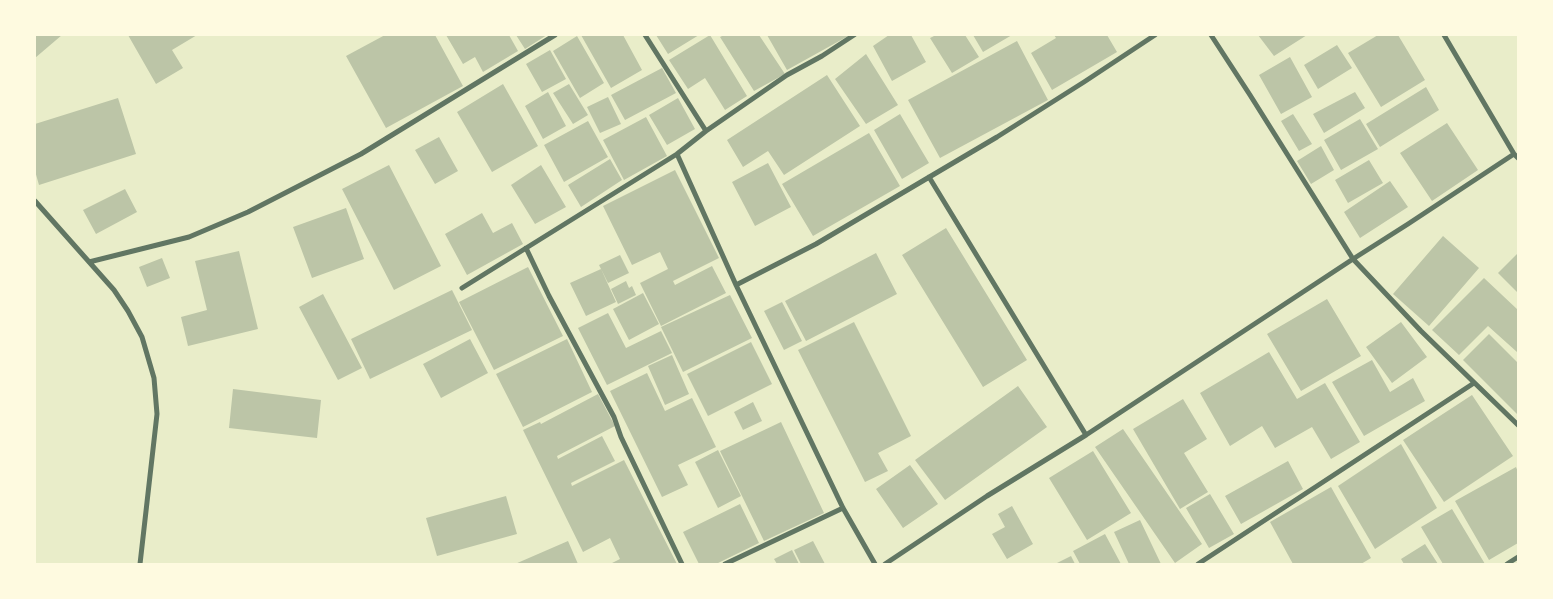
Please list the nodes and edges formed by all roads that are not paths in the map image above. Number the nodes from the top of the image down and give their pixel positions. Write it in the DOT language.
graph roads {
  1 [pos="555,35"];
  2 [pos="645,35"];
  3 [pos="854,35"];
  4 [pos="1155,35"];
  5 [pos="1211,35"];
  6 [pos="1444,35"];
  7 [pos="706,131"];
  8 [pos="678,154"];
  9 [pos="1516,156"];
  10 [pos="929,177"];
  11 [pos="35,201"];
  12 [pos="526,248"];
  13 [pos="1353,258"];
  14 [pos="89,262"];
  15 [pos="736,285"];
  16 [pos="462,288"];
  17 [pos="1474,383"];
  18 [pos="1518,425"];
  19 [pos="1086,435"];
  20 [pos="843,508"];
  21 [pos="1518,556"];
  22 [pos="140,564"];
  23 [pos="682,564"];
  24 [pos="725,564"];
  25 [pos="875,564"];
  26 [pos="884,564"];
  27 [pos="1198,564"];
  28 [pos="1507,564"];
  1 -- 14 [label="street"];
  2 -- 7 [label="street"];
  3 -- 7 [label="street"];
  4 -- 10 [label="street"];
  5 -- 13 [label="street"];
  6 -- 9 [label="street"];
  7 -- 8 [label="street"];
  8 -- 12 [label="street"];
  8 -- 15 [label="street"];
  9 -- 13 [label="street"];
  10 -- 15 [label="street"];
  10 -- 19 [label="street"];
  11 -- 14 [label="street"];
  12 -- 16 [label="street"];
  12 -- 23 [label="street"];
  13 -- 17 [label="street"];
  13 -- 19 [label="street"];
  14 -- 22 [label="street"];
  15 -- 20 [label="street"];
  17 -- 18 [label="street"];
  17 -- 27 [label="street"];
  19 -- 26 [label="street"];
  20 -- 24 [label="street"];
  20 -- 25 [label="street"];
  21 -- 28 [label="street"];
}
